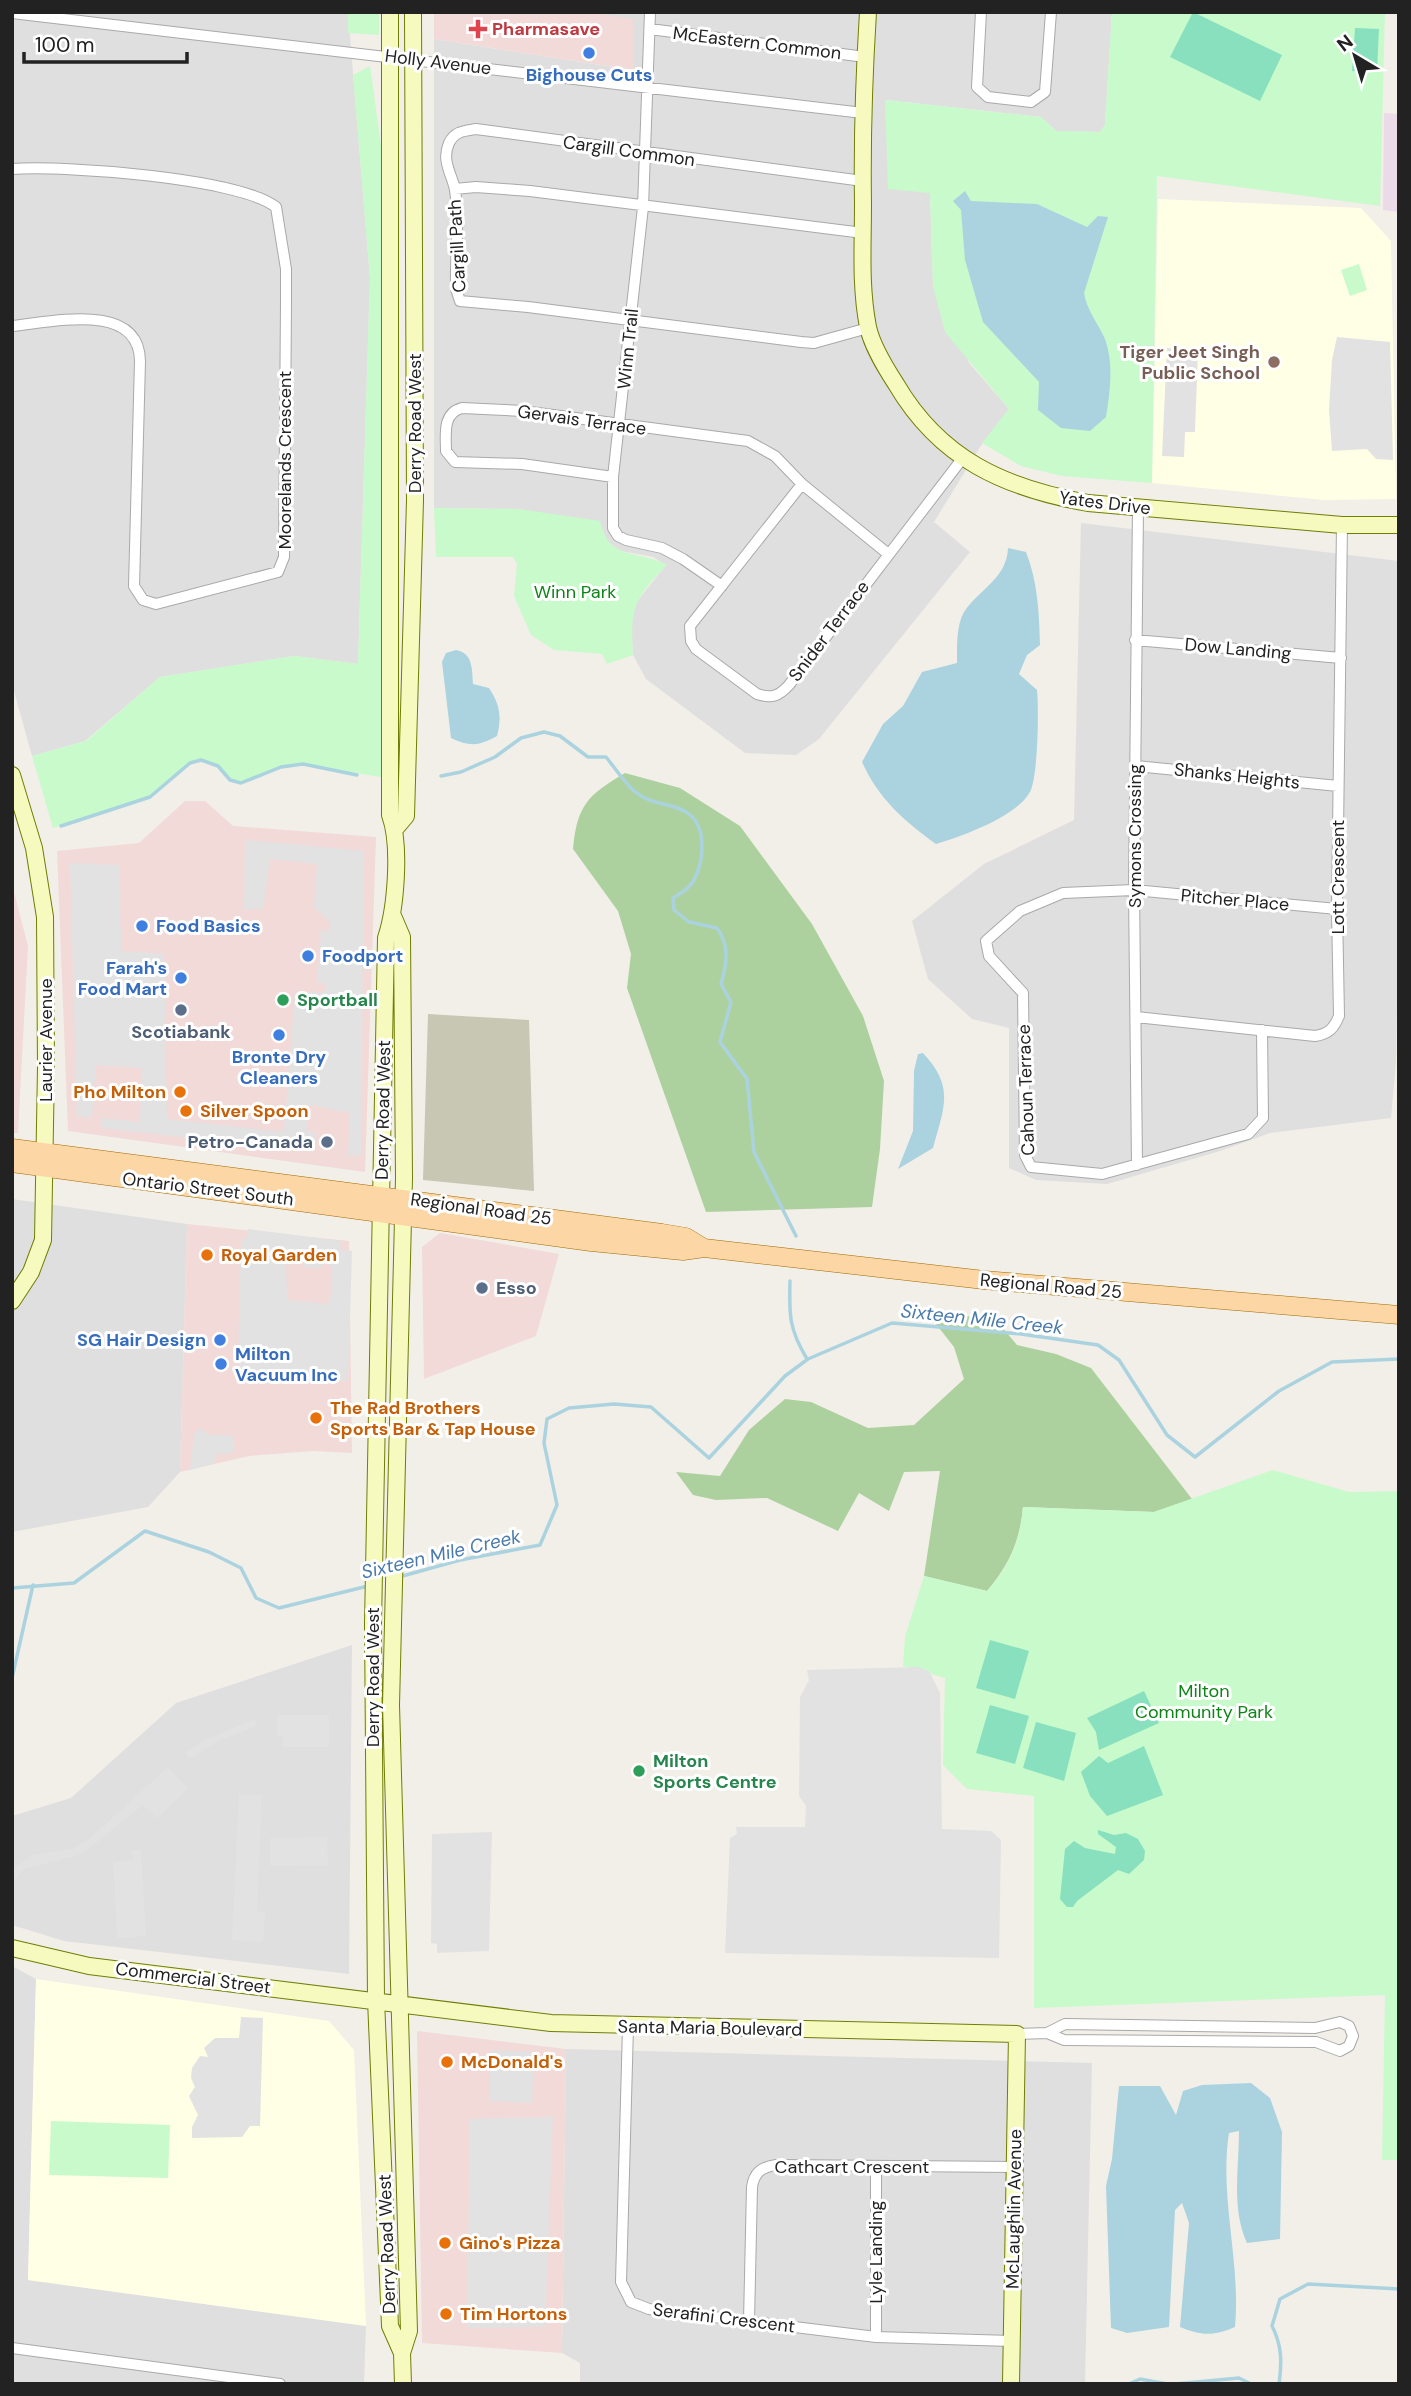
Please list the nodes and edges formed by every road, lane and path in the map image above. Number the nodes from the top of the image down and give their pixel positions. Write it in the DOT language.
graph roads {
  1 [pos="390,12"];
  2 [pos="413,12"];
  3 [pos="650,12"];
  4 [pos="868,12"];
  5 [pos="981,12"];
  6 [pos="1051,12"];
  7 [pos="12,13"];
  8 [pos="96,17"];
  9 [pos="650,29"];
  10 [pos="390,56"];
  11 [pos="865,57"];
  12 [pos="414,58"];
  13 [pos="647,87"];
  14 [pos="863,113"];
  15 [pos="647,154"];
  16 [pos="12,169"];
  17 [pos="863,181"];
  18 [pos="454,190"];
  19 [pos="643,207"];
  20 [pos="863,233"];
  21 [pos="631,322"];
  22 [pos="12,326"];
  23 [pos="868,328"];
  24 [pos="620,426"];
  25 [pos="962,458"];
  26 [pos="613,477"];
  27 [pos="802,484"];
  28 [pos="1138,507"];
  29 [pos="1342,525"];
  30 [pos="1399,525"];
  31 [pos="887,553"];
  32 [pos="722,586"];
  33 [pos="1135,640"];
  34 [pos="1341,658"];
  35 [pos="1136,766"];
  36 [pos="12,775"];
  37 [pos="1338,786"];
  38 [pos="395,829"];
  39 [pos="1134,890"];
  40 [pos="1336,909"];
  41 [pos="393,916"];
  42 [pos="1136,1017"];
  43 [pos="1262,1030"];
  44 [pos="12,1148"];
  45 [pos="46,1160"];
  46 [pos="12,1163"];
  47 [pos="1137,1165"];
  48 [pos="381,1195"];
  49 [pos="404,1198"];
  50 [pos="380,1213"];
  51 [pos="403,1217"];
  52 [pos="704,1248"];
  53 [pos="12,1301"];
  54 [pos="1399,1315"];
  55 [pos="12,1948"];
  56 [pos="376,2000"];
  57 [pos="398,2004"];
  58 [pos="628,2026"];
  59 [pos="1046,2033"];
  60 [pos="1017,2034"];
  61 [pos="876,2166"];
  62 [pos="1015,2167"];
  63 [pos="749,2321"];
  64 [pos="876,2337"];
  65 [pos="1012,2341"];
  66 [pos="12,2348"];
  67 [pos="402,2353"];
  68 [pos="280,2384"];
  69 [pos="403,2384"];
  70 [pos="1011,2384"];
  1 -- 10 [label="main road, Derry Road West"];
  2 -- 12 [label="main road, Derry Road West"];
  3 -- 9 [label="street, Winn Trail"];
  4 -- 11 [label="main road, Yates Drive"];
  5 -- 6 [label="street"];
  7 -- 8 [label="street, Holly Avenue"];
  8 -- 10 [label="street, Holly Avenue"];
  9 -- 11 [label="street, McEastern Common"];
  9 -- 13 [label="street, Winn Trail"];
  10 -- 12 [label="street, Holly Avenue"];
  10 -- 38 [label="main road, Derry Road West"];
  11 -- 14 [label="main road, Yates Drive"];
  12 -- 13 [label="street, Holly Avenue"];
  12 -- 38 [label="main road, Derry Road West"];
  13 -- 14 [label="street, Holly Avenue"];
  13 -- 15 [label="street, Winn Trail"];
  14 -- 17 [label="main road, Yates Drive"];
  15 -- 17 [label="street, Cargill Common"];
  15 -- 18 [label="street, Cargill Common"];
  15 -- 19 [label="street, Winn Trail"];
  16 -- 22 [label="street, Moorelands Crescent"];
  17 -- 20 [label="main road, Yates Drive"];
  18 -- 19 [label="street, Cargill Path"];
  18 -- 21 [label="street, Cargill Path"];
  19 -- 20 [label="street, Cargill Path"];
  19 -- 21 [label="street, Winn Trail"];
  20 -- 23 [label="main road, Yates Drive"];
  21 -- 23 [label="street, Cargill Path"];
  21 -- 24 [label="street, Winn Trail"];
  23 -- 25 [label="main road, Yates Drive"];
  24 -- 26 [label="street, Winn Trail"];
  24 -- 26 [label="street, Gervais Terrace"];
  24 -- 27 [label="street, Gervais Terrace"];
  25 -- 28 [label="main road, Yates Drive"];
  25 -- 31 [label="street, Snider Terrace"];
  26 -- 32 [label="street, Winn Trail"];
  27 -- 31 [label="street, Gervais Terrace"];
  27 -- 32 [label="street, Snider Terrace"];
  28 -- 29 [label="main road, Yates Drive"];
  28 -- 33 [label="street, Symons Crossing"];
  29 -- 30 [label="main road, Yates Drive"];
  29 -- 34 [label="street, Lott Crescent"];
  31 -- 32 [label="street, Snider Terrace"];
  33 -- 34 [label="street, Dow Landing"];
  33 -- 35 [label="street, Symons Crossing"];
  34 -- 37 [label="street, Lott Crescent"];
  35 -- 37 [label="street, Shanks Heights"];
  35 -- 39 [label="street, Symons Crossing"];
  36 -- 45 [label="main road, Laurier Avenue"];
  37 -- 40 [label="street, Lott Crescent"];
  38 -- 41 [label="main road, Derry Road West"];
  39 -- 40 [label="street, Pitcher Place"];
  39 -- 42 [label="street, Symons Crossing"];
  39 -- 47 [label="street, Cahoun Terrace"];
  40 -- 43 [label="street, Lott Crescent"];
  41 -- 48 [label="main road, Derry Road West"];
  41 -- 49 [label="main road, Derry Road West"];
  42 -- 43 [label="street, Lott Crescent"];
  42 -- 47 [label="street, Symons Crossing"];
  43 -- 47 [label="street, Cahoun Terrace"];
  44 -- 45 [label="main road, Ontario Street South"];
  45 -- 46 [label="main road, Ontario Street South"];
  45 -- 48 [label="main road, Ontario Street South"];
  45 -- 50 [label="main road, Ontario Street South"];
  45 -- 53 [label="main road, Laurier Avenue"];
  48 -- 49 [label="main road, Regional Road 25"];
  48 -- 50 [label="main road, Derry Road West"];
  49 -- 51 [label="main road, Derry Road West"];
  49 -- 52 [label="main road, Regional Road 25"];
  50 -- 51 [label="main road, Ontario Street South"];
  50 -- 56 [label="main road, Derry Road West"];
  51 -- 52 [label="main road, Regional Road 25"];
  51 -- 57 [label="main road, Derry Road West"];
  52 -- 54 [label="main road, Regional Road 25"];
  55 -- 56 [label="main road, Commercial Street"];
  56 -- 57 [label="main road, Santa Maria Boulevard"];
  56 -- 67 [label="main road, Derry Road West"];
  57 -- 58 [label="main road, Santa Maria Boulevard"];
  57 -- 67 [label="main road, Derry Road West"];
  58 -- 60 [label="main road, Santa Maria Boulevard"];
  58 -- 63 [label="street, Serafini Crescent"];
  59 -- 59 [label="street, Santa Maria Boulevard"];
  59 -- 60 [label="street, Santa Maria Boulevard"];
  60 -- 62 [label="main road, McLaughlin Avenue"];
  61 -- 62 [label="street, Cathcart Crescent"];
  61 -- 63 [label="street, Cathcart Crescent"];
  61 -- 64 [label="street, Lyle Landing"];
  62 -- 65 [label="main road, McLaughlin Avenue"];
  63 -- 64 [label="street, Serafini Crescent"];
  64 -- 65 [label="street, Serafini Crescent"];
  65 -- 70 [label="main road, McLaughlin Avenue"];
  66 -- 68 [label="street"];
  67 -- 69 [label="main road, Derry Road West"];
}
